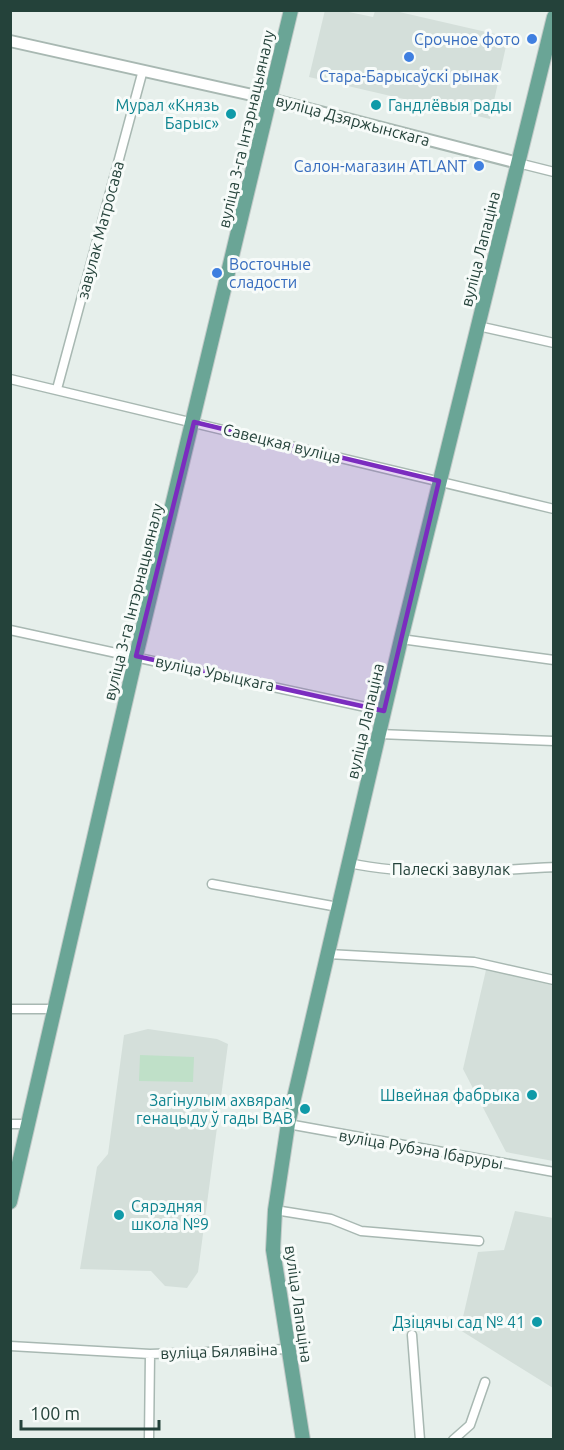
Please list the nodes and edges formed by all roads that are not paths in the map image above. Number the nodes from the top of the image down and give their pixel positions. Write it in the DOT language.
graph roads {
  1 [pos="291,10"];
  2 [pos="554,17"];
  3 [pos="10,41"];
  4 [pos="143,70"];
  5 [pos="270,99"];
  6 [pos="518,164"];
  7 [pos="554,172"];
  8 [pos="478,326"];
  9 [pos="554,343"];
  10 [pos="10,379"];
  11 [pos="57,389"];
  12 [pos="194,422"];
  13 [pos="439,481"];
  14 [pos="554,509"];
  15 [pos="10,630"];
  16 [pos="401,639"];
  17 [pos="136,656"];
  18 [pos="554,660"];
  19 [pos="384,711"];
  20 [pos="379,734"];
  21 [pos="554,741"];
  22 [pos="349,863"];
  23 [pos="554,867"];
  24 [pos="212,884"];
  25 [pos="338,907"];
  26 [pos="328,954"];
  27 [pos="554,980"];
  28 [pos="10,1009"];
  29 [pos="54,1009"];
  30 [pos="10,1124"];
  31 [pos="27,1124"];
  32 [pos="288,1124"];
  33 [pos="554,1172"];
  34 [pos="10,1202"];
  35 [pos="274,1210"];
  36 [pos="479,1241"];
  37 [pos="412,1335"];
  38 [pos="10,1346"];
  39 [pos="289,1349"];
  40 [pos="150,1354"];
  41 [pos="485,1382"];
  42 [pos="149,1440"];
  43 [pos="303,1440"];
  44 [pos="420,1440"];
  45 [pos="453,1440"];
  1 -- 5 [label="main road, вуліца 3-га Інтэрнацыяналу"];
  2 -- 6 [label="main road, вуліца Лапаціна"];
  3 -- 4 [label="street, вуліца Дзяржынскага"];
  4 -- 5 [label="street, вуліца Дзяржынскага"];
  4 -- 11 [label="street, завулак Матросава"];
  5 -- 6 [label="street, вуліца Дзяржынскага"];
  5 -- 12 [label="main road, вуліца 3-га Інтэрнацыяналу"];
  6 -- 7 [label="street, вуліца Дзяржынскага"];
  6 -- 8 [label="main road, вуліца Лапаціна"];
  8 -- 9 [label="street"];
  8 -- 13 [label="main road, вуліца Лапаціна"];
  10 -- 11 [label="street, Савецкая вуліца"];
  11 -- 12 [label="street, Савецкая вуліца"];
  12 -- 13 [label="street, Савецкая вуліца"];
  12 -- 17 [label="main road, вуліца 3-га Інтэрнацыяналу"];
  13 -- 14 [label="street, Савецкая вуліца"];
  13 -- 16 [label="main road, вуліца Лапаціна"];
  15 -- 17 [label="street, вуліца Урыцкага"];
  16 -- 18 [label="street"];
  16 -- 19 [label="main road, вуліца Лапаціна"];
  17 -- 19 [label="street, вуліца Урыцкага"];
  17 -- 29 [label="main road, вуліца 3-га Інтэрнацыяналу"];
  19 -- 20 [label="main road, вуліца Лапаціна"];
  20 -- 21 [label="street"];
  20 -- 22 [label="main road, вуліца Лапаціна"];
  22 -- 23 [label="street, Палескі завулак"];
  22 -- 25 [label="main road, вуліца Лапаціна"];
  24 -- 25 [label="street"];
  25 -- 26 [label="main road, вуліца Лапаціна"];
  26 -- 27 [label="street"];
  26 -- 32 [label="main road, вуліца Лапаціна"];
  28 -- 29 [label="street"];
  29 -- 31 [label="main road, вуліца 3-га Інтэрнацыяналу"];
  30 -- 31 [label="street"];
  31 -- 34 [label="main road, вуліца 3-га Інтэрнацыяналу"];
  32 -- 33 [label="street, вуліца Рубэна Ібаруры"];
  32 -- 35 [label="main road, вуліца Лапаціна"];
  35 -- 36 [label="street"];
  35 -- 39 [label="main road, вуліца Лапаціна"];
  37 -- 44 [label="street"];
  38 -- 40 [label="street, вуліца Бялявіна"];
  39 -- 40 [label="street, вуліца Бялявіна"];
  39 -- 43 [label="main road, вуліца Лапаціна"];
  40 -- 42 [label="street, вуліца Бялявіна"];
  41 -- 45 [label="street"];
}
